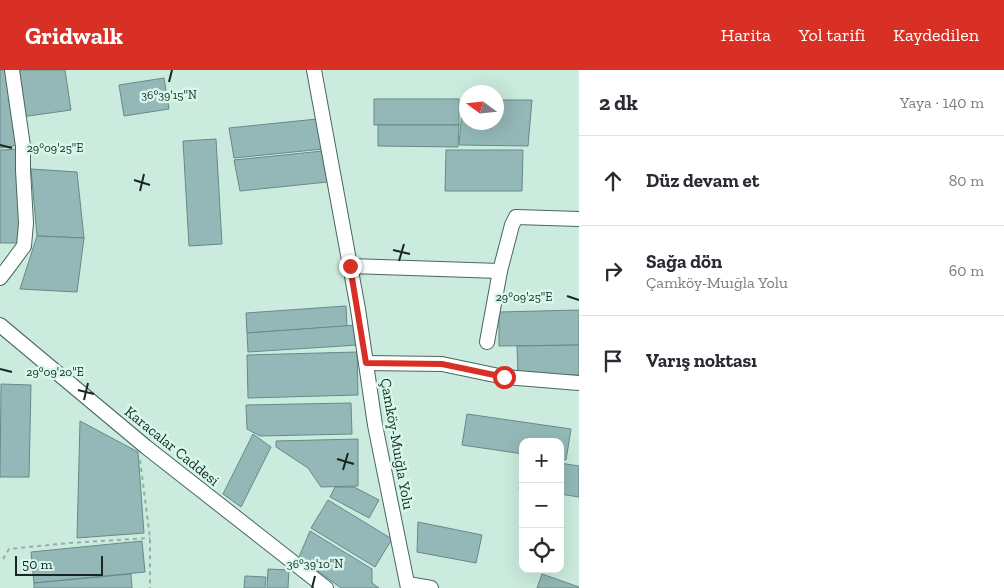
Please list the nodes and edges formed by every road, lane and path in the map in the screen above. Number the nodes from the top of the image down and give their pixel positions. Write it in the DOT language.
graph roads {
  1 [pos="12,70"];
  2 [pos="314,70"];
  3 [pos="579,219"];
  4 [pos="350,266"];
  5 [pos="500,271"];
  6 [pos="0,278"];
  7 [pos="0,325"];
  8 [pos="487,342"];
  9 [pos="366,363"];
  10 [pos="579,383"];
  11 [pos="137,440"];
  12 [pos="150,538"];
  13 [pos="4,559"];
  14 [pos="408,586"];
  15 [pos="150,588"];
  16 [pos="326,588"];
  17 [pos="431,588"];
  1 -- 6 [label="street"];
  2 -- 4 [label="street, Çamköy-Muığla Yolu"];
  3 -- 5 [label="street"];
  4 -- 5 [label="street"];
  4 -- 9 [label="street, Çamköy-Muığla Yolu"];
  5 -- 8 [label="street"];
  7 -- 11 [label="street, Karacalar Caddesi"];
  9 -- 10 [label="street"];
  9 -- 14 [label="street, Çamköy-Muığla Yolu"];
  11 -- 12 [label="path"];
  11 -- 16 [label="street, Karacalar Caddesi"];
  12 -- 13 [label="path"];
  12 -- 15 [label="path"];
  14 -- 17 [label="street"];
}
